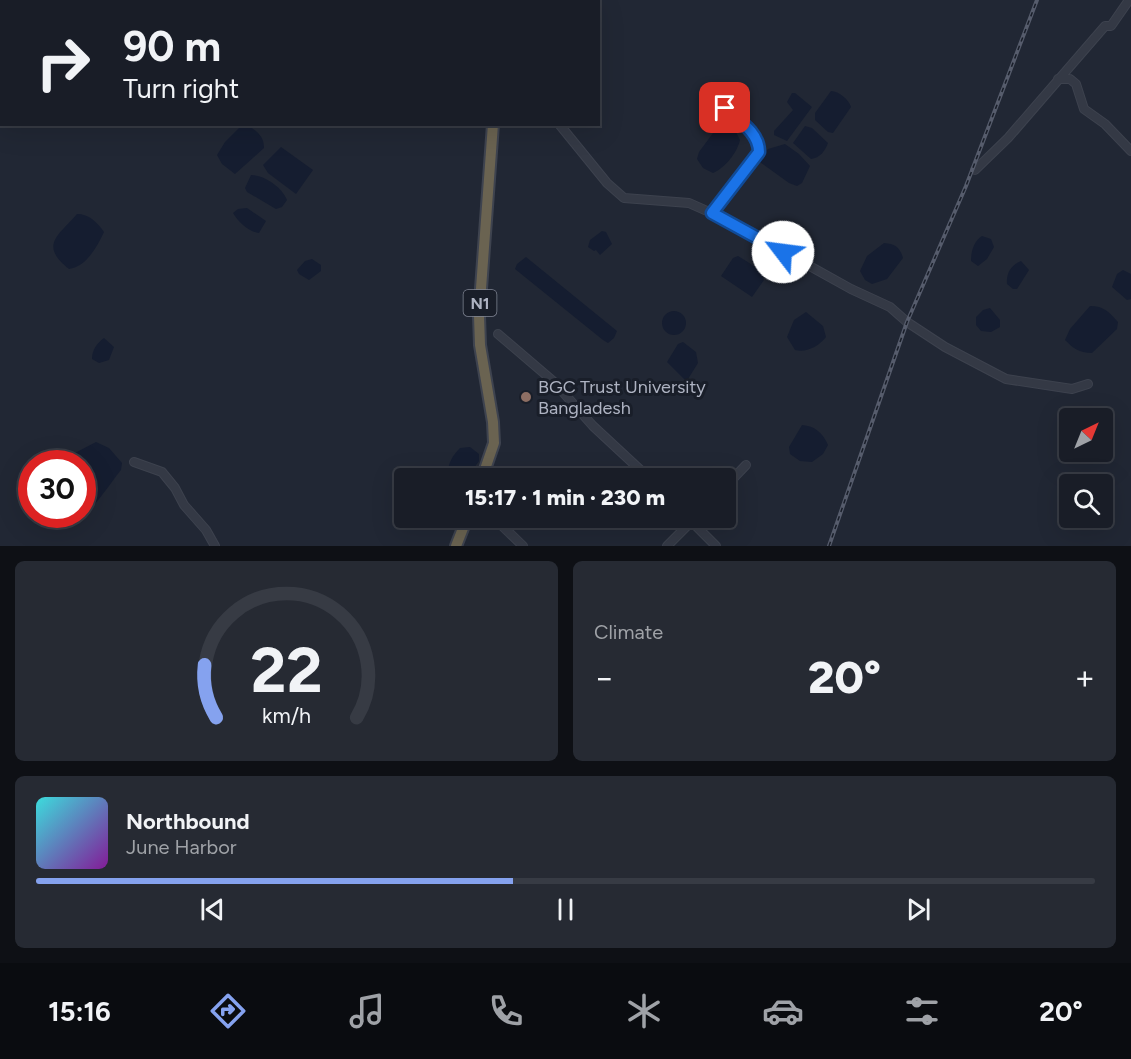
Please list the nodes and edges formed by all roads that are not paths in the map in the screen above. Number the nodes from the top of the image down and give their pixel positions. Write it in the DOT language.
graph roads {
  1 [pos="1129,0"];
  2 [pos="1058,79"];
  3 [pos="725,108"];
  4 [pos="493,126"];
  5 [pos="561,126"];
  6 [pos="1131,151"];
  7 [pos="975,170"];
  8 [pos="712,213"];
  9 [pos="498,334"];
  10 [pos="1088,384"];
  11 [pos="134,462"];
  12 [pos="746,465"];
  13 [pos="485,468"];
  14 [pos="638,468"];
  15 [pos="736,476"];
  16 [pos="463,528"];
  17 [pos="504,528"];
  18 [pos="684,528"];
  19 [pos="700,528"];
  20 [pos="215,546"];
  21 [pos="456,546"];
  22 [pos="523,546"];
  23 [pos="667,546"];
  24 [pos="716,546"];
  1 -- 2 [label="street"];
  2 -- 6 [label="street"];
  2 -- 7 [label="street"];
  3 -- 8 [label="street"];
  4 -- 13 [label="highway, N1"];
  5 -- 8 [label="street"];
  8 -- 10 [label="street"];
  9 -- 14 [label="street"];
  11 -- 20 [label="street"];
  12 -- 15 [label="street"];
  16 -- 21 [label="highway"];
  17 -- 22 [label="street"];
  18 -- 23 [label="street"];
  19 -- 24 [label="street"];
}
